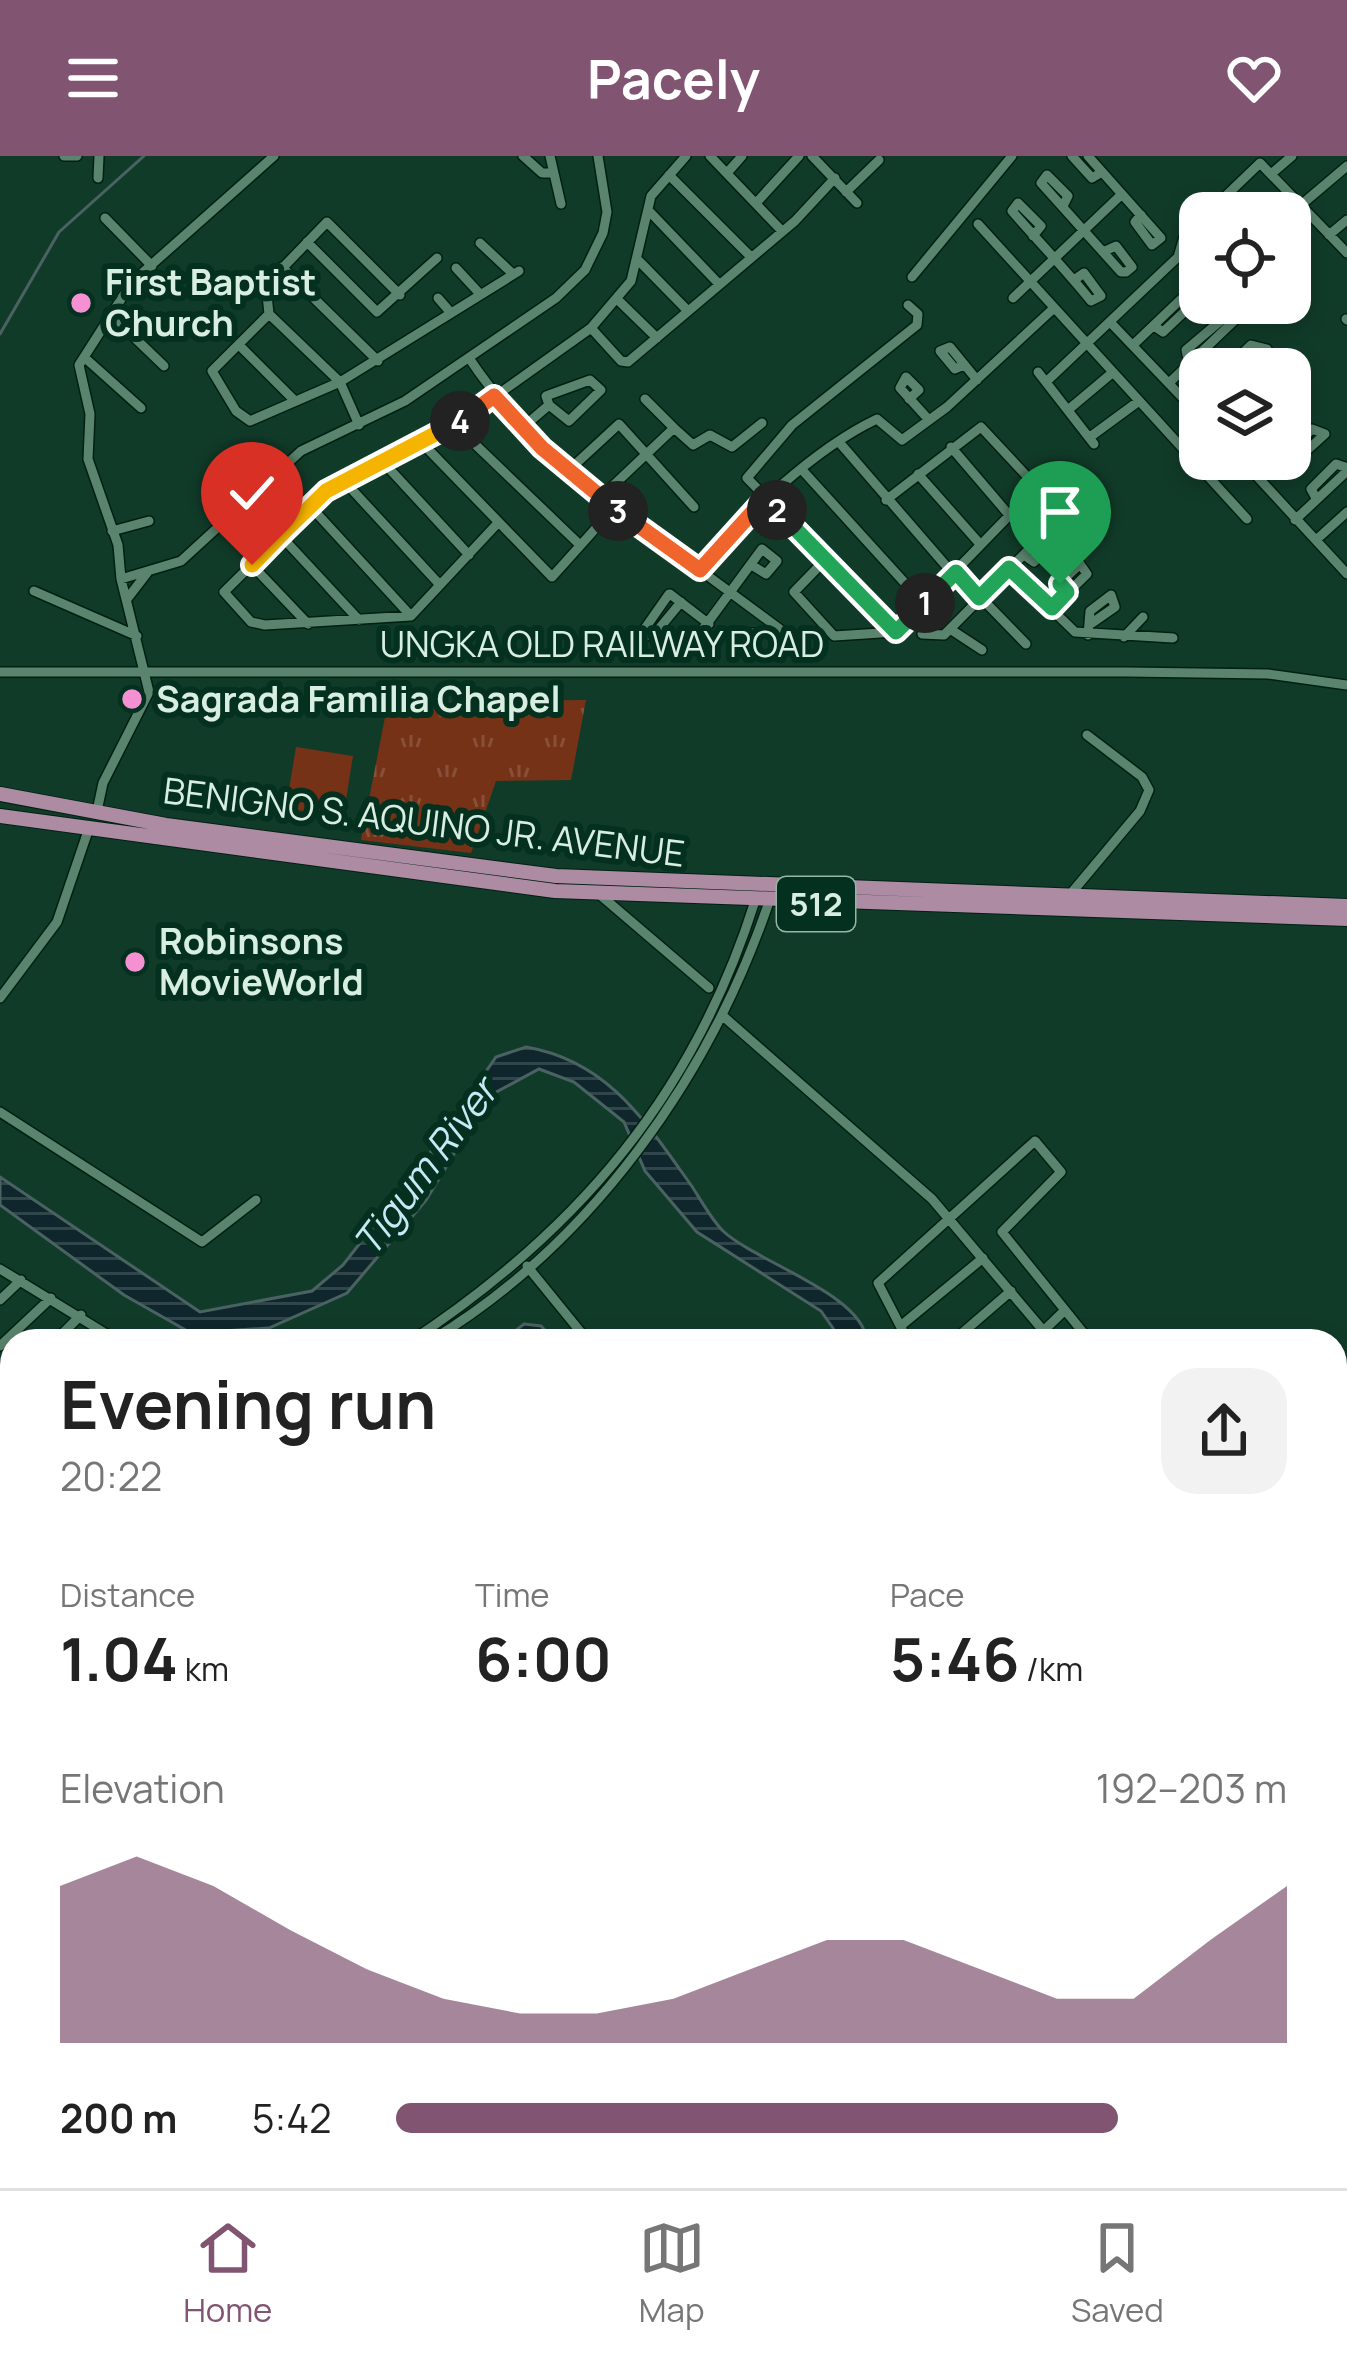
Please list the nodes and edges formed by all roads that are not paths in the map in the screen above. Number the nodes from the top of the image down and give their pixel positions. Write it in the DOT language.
graph roads {
  1 [pos="64,156"];
  2 [pos="77,156"];
  3 [pos="99,156"];
  4 [pos="274,156"];
  5 [pos="523,156"];
  6 [pos="550,156"];
  7 [pos="598,156"];
  8 [pos="686,156"];
  9 [pos="710,156"];
  10 [pos="742,156"];
  11 [pos="799,156"];
  12 [pos="812,156"];
  13 [pos="1072,156"];
  14 [pos="1088,156"];
  15 [pos="1292,156"];
  16 [pos="1009,157"];
  17 [pos="876,158"];
  18 [pos="1347,166"];
  19 [pos="892,172"];
  20 [pos="1102,172"];
  21 [pos="551,173"];
  22 [pos="727,173"];
  23 [pos="1271,174"];
  24 [pos="669,175"];
  25 [pos="98,178"];
  26 [pos="835,178"];
  27 [pos="846,192"];
  28 [pos="1230,192"];
  29 [pos="1288,192"];
  30 [pos="1122,194"];
  31 [pos="1311,197"];
  32 [pos="757,202"];
  33 [pos="561,203"];
  34 [pos="857,203"];
  35 [pos="1063,206"];
  36 [pos="650,212"];
  37 [pos="1141,215"];
  38 [pos="1311,215"];
  39 [pos="105,218"];
  40 [pos="1347,220"];
  41 [pos="979,224"];
  42 [pos="1082,228"];
  43 [pos="782,231"];
  44 [pos="1330,235"];
  45 [pos="1033,236"];
  46 [pos="307,242"];
  47 [pos="480,243"];
  48 [pos="1105,251"];
  49 [pos="1347,253"];
  50 [pos="1179,254"];
  51 [pos="751,256"];
  52 [pos="1006,256"];
  53 [pos="1052,256"];
  54 [pos="437,258"];
  55 [pos="639,261"];
  56 [pos="152,266"];
  57 [pos="996,266"];
  58 [pos="282,267"];
  59 [pos="456,268"];
  60 [pos="912,277"];
  61 [pos="1027,280"];
  62 [pos="1074,280"];
  63 [pos="719,284"];
  64 [pos="480,294"];
  65 [pos="400,295"];
  66 [pos="438,298"];
  67 [pos="1013,298"];
  68 [pos="618,300"];
  69 [pos="1179,302"];
  70 [pos="908,305"];
  71 [pos="1054,308"];
  72 [pos="688,311"];
  73 [pos="109,313"];
  74 [pos="269,314"];
  75 [pos="452,314"];
  76 [pos="1179,317"];
  77 [pos="1109,322"];
  78 [pos="1154,326"];
  79 [pos="591,328"];
  80 [pos="657,338"];
  81 [pos="1084,343"];
  82 [pos="239,345"];
  83 [pos="1133,345"];
  84 [pos="84,357"];
  85 [pos="470,358"];
  86 [pos="378,361"];
  87 [pos="1189,364"];
  88 [pos="964,365"];
  89 [pos="164,366"];
  90 [pos="1112,373"];
  91 [pos="1179,374"];
  92 [pos="977,380"];
  93 [pos="340,382"];
  94 [pos="1169,383"];
  95 [pos="1179,394"];
  96 [pos="494,396"];
  97 [pos="645,399"];
  98 [pos="909,399"];
  99 [pos="294,400"];
  100 [pos="1139,401"];
  101 [pos="549,405"];
  102 [pos="141,408"];
  103 [pos="1068,410"];
  104 [pos="929,420"];
  105 [pos="762,423"];
  106 [pos="359,424"];
  107 [pos="455,424"];
  108 [pos="522,428"];
  109 [pos="674,428"];
  110 [pos="1311,431"];
  111 [pos="838,442"];
  112 [pos="423,444"];
  113 [pos="1311,446"];
  114 [pos="951,448"];
  115 [pos="646,454"];
  116 [pos="384,463"];
  117 [pos="568,471"];
  118 [pos="804,472"];
  119 [pos="1345,473"];
  120 [pos="919,474"];
  121 [pos="1259,480"];
  122 [pos="345,482"];
  123 [pos="600,498"];
  124 [pos="886,500"];
  125 [pos="767,501"];
  126 [pos="310,506"];
  127 [pos="694,507"];
  128 [pos="614,508"];
  129 [pos="1347,512"];
  130 [pos="1010,516"];
  131 [pos="1247,519"];
  132 [pos="1295,520"];
  133 [pos="149,521"];
  134 [pos="1342,524"];
  135 [pos="496,525"];
  136 [pos="112,531"];
  137 [pos="280,536"];
  138 [pos="1316,540"];
  139 [pos="980,544"];
  140 [pos="580,545"];
  141 [pos="470,555"];
  142 [pos="1024,555"];
  143 [pos="826,559"];
  144 [pos="252,565"];
  145 [pos="753,566"];
  146 [pos="1009,568"];
  147 [pos="700,570"];
  148 [pos="147,573"];
  149 [pos="955,573"];
  150 [pos="1347,574"];
  151 [pos="121,580"];
  152 [pos="440,585"];
  153 [pos="34,591"];
  154 [pos="1067,592"];
  155 [pos="731,596"];
  156 [pos="979,598"];
  157 [pos="127,599"];
  158 [pos="681,602"];
  159 [pos="923,604"];
  160 [pos="1052,608"];
  161 [pos="756,613"];
  162 [pos="411,616"];
  163 [pos="1143,617"];
  164 [pos="359,620"];
  165 [pos="1092,623"];
  166 [pos="308,624"];
  167 [pos="709,624"];
  168 [pos="950,629"];
  169 [pos="783,632"];
  170 [pos="896,632"];
  171 [pos="744,633"];
  172 [pos="922,634"];
  173 [pos="1088,635"];
  174 [pos="137,636"];
  175 [pos="1124,637"];
  176 [pos="1173,638"];
  177 [pos="796,640"];
  178 [pos="1026,644"];
  179 [pos="689,648"];
  180 [pos="732,649"];
  181 [pos="982,650"];
  182 [pos="0,672"];
  183 [pos="148,673"];
  184 [pos="1347,685"];
  185 [pos="1087,735"];
  186 [pos="0,797"];
  187 [pos="97,811"];
  188 [pos="0,813"];
  189 [pos="88,831"];
  190 [pos="160,831"];
  191 [pos="289,848"];
  192 [pos="666,891"];
  193 [pos="599,894"];
  194 [pos="1068,897"];
  195 [pos="762,902"];
  196 [pos="1100,904"];
  197 [pos="1347,906"];
  198 [pos="1347,919"];
  199 [pos="709,988"];
  200 [pos="0,998"];
  201 [pos="719,1012"];
  202 [pos="0,1112"];
  203 [pos="256,1201"];
  204 [pos="951,1218"];
  205 [pos="983,1258"];
  206 [pos="524,1263"];
  207 [pos="0,1269"];
  208 [pos="21,1280"];
  209 [pos="1011,1291"];
  210 [pos="51,1298"];
  211 [pos="0,1300"];
  212 [pos="1065,1310"];
  213 [pos="81,1316"];
  214 [pos="904,1324"];
  215 [pos="18,1329"];
  216 [pos="67,1329"];
  217 [pos="97,1329"];
  218 [pos="428,1329"];
  219 [pos="444,1329"];
  220 [pos="578,1329"];
  221 [pos="905,1329"];
  222 [pos="967,1329"];
  223 [pos="1041,1329"];
  224 [pos="1045,1329"];
  225 [pos="1080,1329"];
  1 -- 2 [label="street"];
  3 -- 25 [label="street"];
  4 -- 56 [label="street"];
  5 -- 21 [label="street"];
  6 -- 21 [label="street"];
  7 -- 85 [label="street"];
  8 -- 24 [label="street"];
  9 -- 22 [label="street"];
  10 -- 22 [label="street"];
  11 -- 32 [label="street"];
  12 -- 26 [label="street"];
  13 -- 20 [label="street"];
  14 -- 20 [label="street"];
  15 -- 23 [label="street"];
  16 -- 60 [label="street"];
  17 -- 19 [label="street"];
  17 -- 27 [label="street"];
  18 -- 31 [label="street"];
  20 -- 30 [label="street"];
  21 -- 33 [label="street"];
  22 -- 32 [label="street"];
  23 -- 28 [label="street"];
  23 -- 29 [label="street"];
  24 -- 36 [label="street"];
  24 -- 51 [label="street"];
  26 -- 27 [label="street"];
  26 -- 43 [label="street"];
  27 -- 34 [label="street"];
  30 -- 37 [label="street"];
  30 -- 42 [label="street"];
  32 -- 43 [label="street"];
  35 -- 42 [label="street"];
  36 -- 55 [label="street"];
  36 -- 63 [label="street"];
  38 -- 44 [label="street"];
  39 -- 56 [label="street"];
  40 -- 44 [label="street"];
  41 -- 52 [label="street"];
  42 -- 48 [label="street"];
  42 -- 53 [label="street"];
  43 -- 51 [label="street"];
  44 -- 49 [label="street"];
  45 -- 53 [label="street"];
  46 -- 58 [label="street"];
  46 -- 65 [label="street"];
  46 -- 65 [label="street"];
  47 -- 64 [label="street"];
  50 -- 77 [label="street"];
  51 -- 63 [label="street"];
  52 -- 57 [label="street"];
  52 -- 61 [label="street"];
  53 -- 61 [label="street"];
  53 -- 62 [label="street"];
  54 -- 65 [label="street"];
  55 -- 68 [label="street"];
  55 -- 72 [label="street"];
  56 -- 73 [label="street"];
  58 -- 74 [label="street"];
  58 -- 86 [label="street"];
  59 -- 64 [label="street"];
  61 -- 67 [label="street"];
  61 -- 71 [label="street"];
  63 -- 72 [label="street"];
  64 -- 75 [label="street"];
  66 -- 75 [label="street"];
  68 -- 79 [label="street"];
  68 -- 80 [label="street"];
  69 -- 78 [label="street"];
  70 -- 125 [label="street"];
  71 -- 81 [label="street"];
  71 -- 92 [label="street"];
  72 -- 80 [label="street"];
  73 -- 84 [label="street"];
  73 -- 89 [label="street"];
  74 -- 82 [label="street"];
  74 -- 93 [label="street"];
  75 -- 86 [label="street"];
  76 -- 78 [label="street"];
  77 -- 81 [label="street"];
  77 -- 83 [label="street"];
  78 -- 83 [label="street"];
  79 -- 80 [label="street"];
  79 -- 96 [label="street"];
  81 -- 90 [label="street"];
  81 -- 103 [label="street"];
  82 -- 99 [label="street"];
  82 -- 99 [label="street"];
  83 -- 94 [label="street"];
  84 -- 102 [label="street"];
  84 -- 136 [label="street"];
  85 -- 96 [label="street"];
  85 -- 106 [label="street"];
  86 -- 93 [label="street"];
  87 -- 87 [label="street"];
  88 -- 92 [label="street"];
  90 -- 100 [label="street"];
  90 -- 103 [label="street"];
  91 -- 94 [label="street"];
  92 -- 104 [label="street"];
  93 -- 99 [label="street"];
  93 -- 106 [label="street"];
  94 -- 95 [label="street"];
  96 -- 107 [label="street"];
  96 -- 108 [label="street"];
  97 -- 109 [label="street"];
  98 -- 104 [label="street"];
  100 -- 103 [label="street"];
  100 -- 131 [label="street"];
  101 -- 101 [label="street"];
  101 -- 108 [label="street"];
  104 -- 111 [label="street"];
  105 -- 109 [label="street"];
  106 -- 148 [label="street"];
  107 -- 112 [label="street"];
  107 -- 140 [label="street"];
  108 -- 117 [label="street"];
  109 -- 115 [label="street"];
  110 -- 113 [label="street"];
  111 -- 118 [label="street"];
  111 -- 124 [label="street"];
  112 -- 116 [label="street"];
  112 -- 135 [label="street"];
  114 -- 120 [label="street"];
  114 -- 130 [label="street"];
  114 -- 130 [label="street"];
  115 -- 117 [label="street"];
  115 -- 123 [label="street"];
  115 -- 127 [label="street"];
  116 -- 122 [label="street"];
  116 -- 141 [label="street"];
  117 -- 123 [label="street"];
  118 -- 125 [label="street"];
  118 -- 159 [label="street"];
  119 -- 132 [label="street"];
  120 -- 124 [label="street"];
  120 -- 139 [label="street"];
  121 -- 132 [label="street"];
  122 -- 126 [label="street"];
  122 -- 152 [label="street"];
  123 -- 128 [label="street"];
  124 -- 149 [label="street"];
  125 -- 143 [label="street"];
  125 -- 147 [label="street"];
  126 -- 137 [label="street"];
  126 -- 162 [label="street"];
  128 -- 140 [label="street"];
  128 -- 147 [label="street"];
  129 -- 134 [label="street"];
  130 -- 139 [label="street"];
  132 -- 138 [label="street"];
  133 -- 136 [label="street"];
  134 -- 138 [label="street"];
  135 -- 140 [label="street"];
  135 -- 141 [label="street"];
  136 -- 151 [label="street"];
  137 -- 144 [label="street"];
  137 -- 164 [label="street"];
  138 -- 150 [label="street"];
  139 -- 149 [label="street"];
  141 -- 152 [label="street"];
  142 -- 146 [label="street"];
  143 -- 170 [label="street"];
  143 -- 170 [label="street"];
  144 -- 166 [label="street"];
  144 -- 166 [label="street"];
  145 -- 155 [label="street"];
  146 -- 156 [label="street"];
  146 -- 160 [label="street"];
  147 -- 155 [label="street"];
  148 -- 151 [label="street"];
  148 -- 157 [label="street"];
  149 -- 156 [label="street"];
  149 -- 159 [label="street"];
  151 -- 157 [label="street"];
  152 -- 162 [label="street"];
  153 -- 174 [label="street"];
  154 -- 160 [label="street"];
  155 -- 161 [label="street"];
  155 -- 167 [label="street"];
  156 -- 168 [label="street"];
  156 -- 178 [label="street"];
  157 -- 174 [label="street"];
  158 -- 158 [label="street"];
  158 -- 167 [label="street"];
  159 -- 170 [label="street"];
  160 -- 173 [label="street"];
  161 -- 169 [label="street"];
  161 -- 171 [label="street"];
  162 -- 164 [label="street"];
  163 -- 175 [label="street"];
  164 -- 166 [label="street"];
  165 -- 173 [label="street"];
  167 -- 179 [label="street"];
  168 -- 172 [label="street"];
  168 -- 181 [label="street"];
  169 -- 171 [label="street"];
  169 -- 177 [label="street"];
  171 -- 180 [label="street"];
  173 -- 175 [label="street"];
  174 -- 183 [label="street"];
  175 -- 176 [label="street"];
  182 -- 183 [label="street, UNGKA OLD RAILWAY ROAD"];
  183 -- 184 [label="street, UNGKA OLD RAILWAY ROAD"];
  183 -- 187 [label="street"];
  185 -- 194 [label="street"];
  186 -- 187 [label="main road, BENIGNO S. AQUINO JR. AVENUE / 512"];
  186 -- 190 [label="main road, 512"];
  187 -- 190 [label="main road, BENIGNO S. AQUINO JR. AVENUE / 512"];
  188 -- 189 [label="main road, BENIGNO S. AQUINO JR. AVENUE / 512"];
  188 -- 190 [label="main road, 512"];
  189 -- 190 [label="main road, BENIGNO S. AQUINO JR. AVENUE / 512"];
  189 -- 200 [label="street"];
  190 -- 191 [label="main road, BENIGNO S. AQUINO JR. AVENUE / 512"];
  191 -- 192 [label="main road, BENIGNO S. AQUINO JR. AVENUE / 512"];
  191 -- 193 [label="main road, BENIGNO S. AQUINO JR. AVENUE / 512"];
  192 -- 193 [label="main road, BENIGNO S. AQUINO JR. AVENUE / 512"];
  192 -- 194 [label="main road, BENIGNO S. AQUINO JR. AVENUE / 512"];
  192 -- 195 [label="main road, BENIGNO S. AQUINO JR. AVENUE / 512"];
  193 -- 199 [label="street"];
  194 -- 196 [label="main road, BENIGNO S. AQUINO JR. AVENUE / 512"];
  195 -- 196 [label="main road, BENIGNO S. AQUINO JR. AVENUE / 512"];
  195 -- 201 [label="street"];
  196 -- 197 [label="main road, BENIGNO S. AQUINO JR. AVENUE / 512"];
  196 -- 198 [label="main road, BENIGNO S. AQUINO JR. AVENUE / 512"];
  201 -- 204 [label="street"];
  201 -- 206 [label="street"];
  202 -- 203 [label="street"];
  204 -- 205 [label="street"];
  204 -- 212 [label="street"];
  204 -- 214 [label="street"];
  205 -- 209 [label="street"];
  205 -- 214 [label="street"];
  206 -- 218 [label="street"];
  206 -- 219 [label="street"];
  206 -- 220 [label="street"];
  207 -- 208 [label="street"];
  208 -- 210 [label="street"];
  208 -- 211 [label="street"];
  209 -- 222 [label="street"];
  209 -- 223 [label="street"];
  210 -- 213 [label="street"];
  210 -- 215 [label="street"];
  212 -- 224 [label="street"];
  212 -- 225 [label="street"];
  213 -- 216 [label="street"];
  213 -- 217 [label="street"];
  214 -- 221 [label="street"];
}
